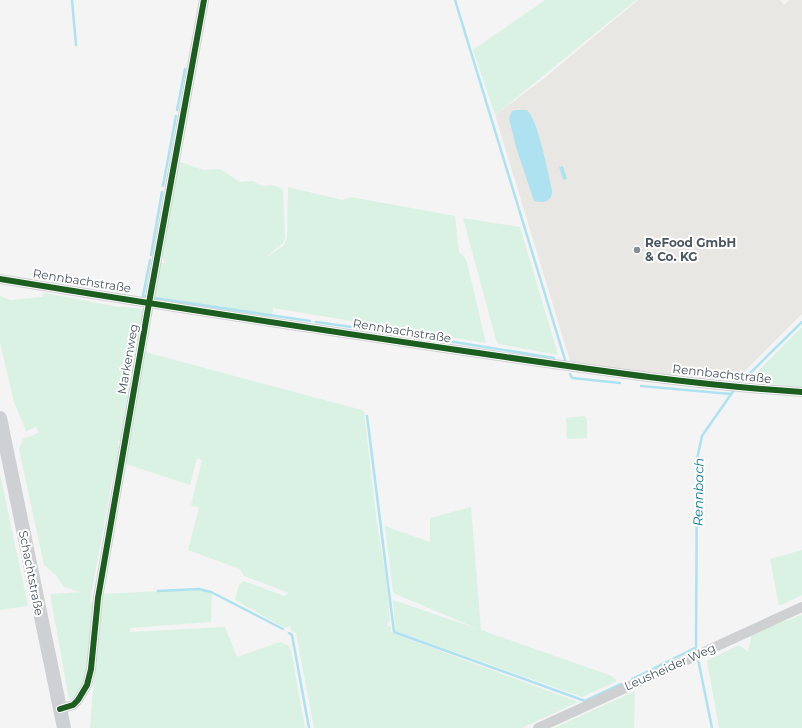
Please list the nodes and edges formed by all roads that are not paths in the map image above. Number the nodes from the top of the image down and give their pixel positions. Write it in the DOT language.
graph roads {
  1 [pos="204,0"];
  2 [pos="0,279"];
  3 [pos="149,303"];
  4 [pos="802,392"];
  5 [pos="0,418"];
  6 [pos="802,607"];
  7 [pos="60,709"];
  8 [pos="64,728"];
  9 [pos="538,728"];
  1 -- 3 [label="street, Markenweg"];
  2 -- 3 [label="street, Rennbachstraße"];
  3 -- 4 [label="street, Rennbachstraße"];
  3 -- 7 [label="street, Markenweg"];
  5 -- 7 [label="street, Schachtstraße"];
  6 -- 9 [label="street, Leusheider Weg"];
  7 -- 8 [label="street, Schachtstraße"];
}
